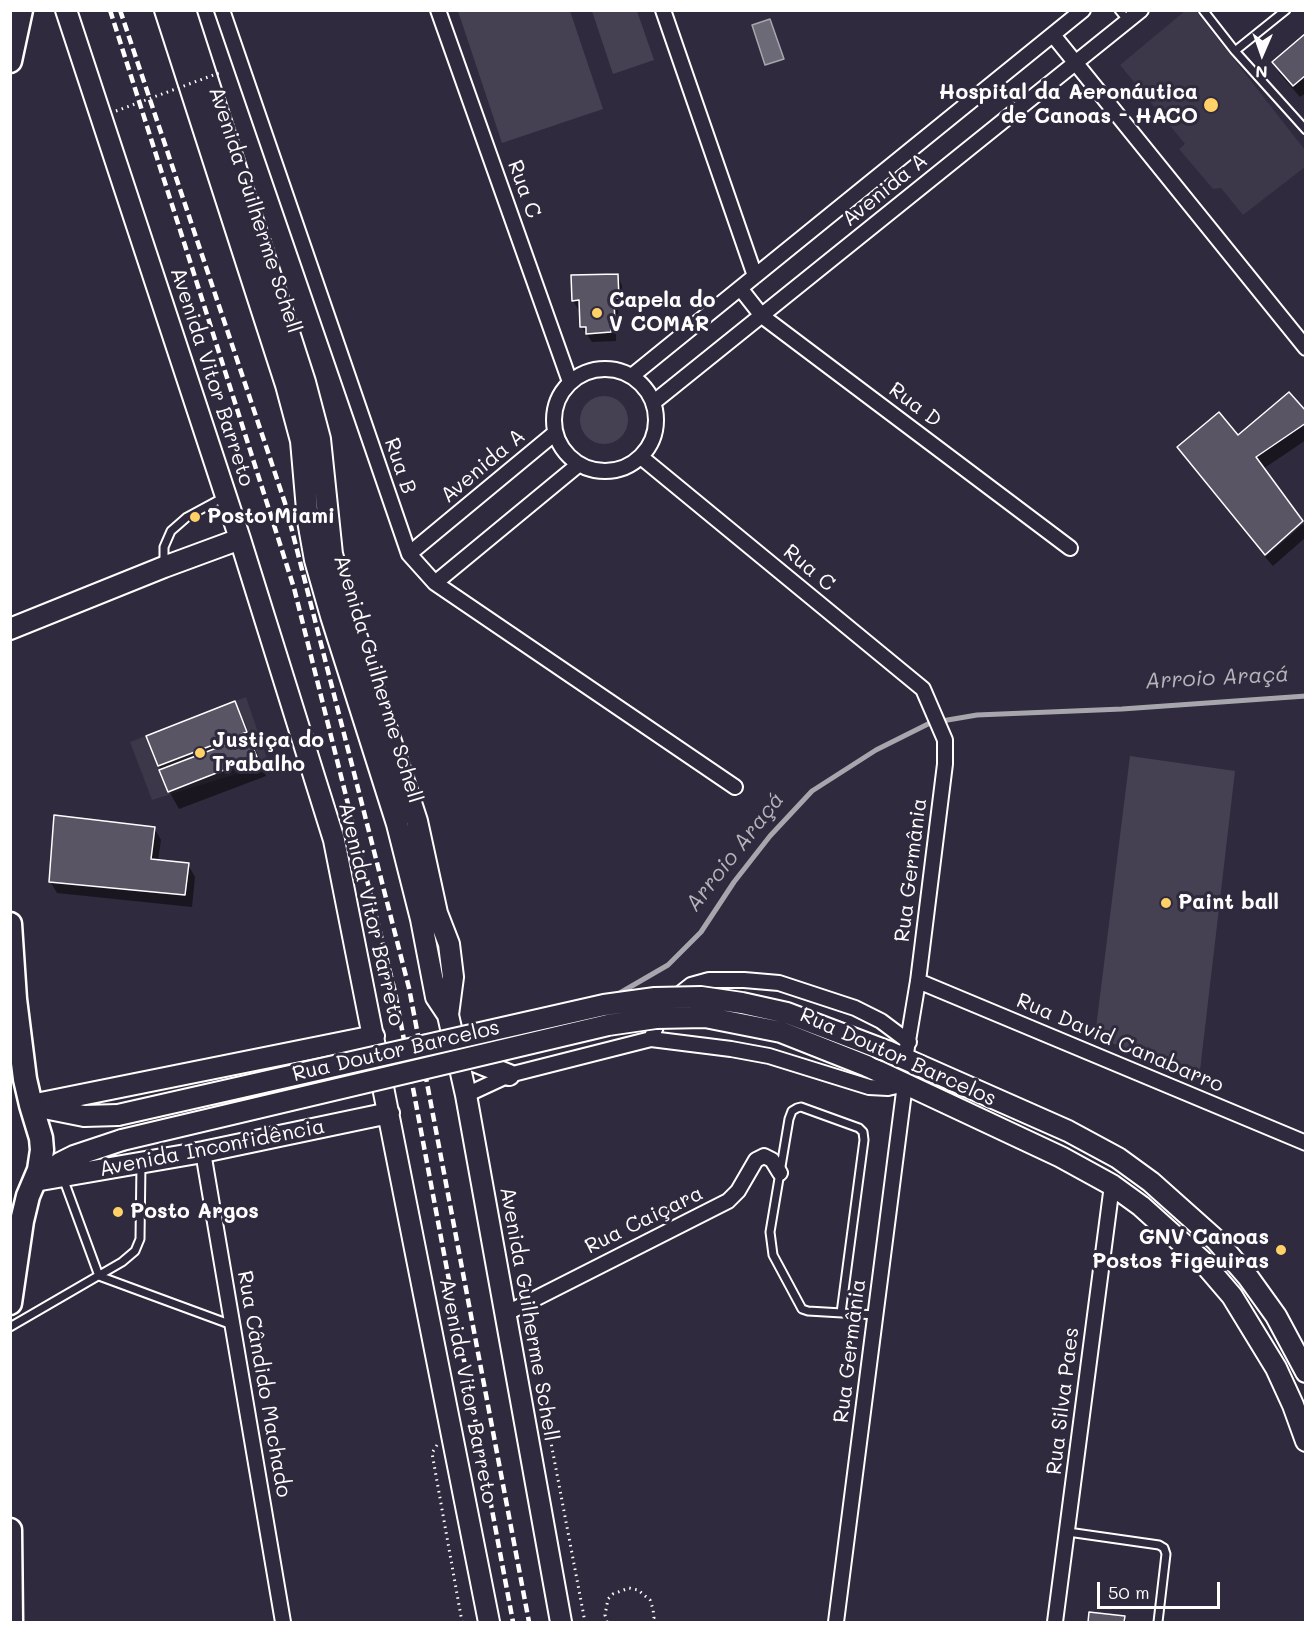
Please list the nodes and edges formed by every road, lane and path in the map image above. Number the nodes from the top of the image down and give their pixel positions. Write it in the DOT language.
graph roads {
  1 [pos="21,10"];
  2 [pos="56,10"];
  3 [pos="165,10"];
  4 [pos="185,10"];
  5 [pos="222,10"];
  6 [pos="438,10"];
  7 [pos="663,10"];
  8 [pos="1083,10"];
  9 [pos="1141,10"];
  10 [pos="1203,10"];
  11 [pos="1286,10"];
  12 [pos="1124,16"];
  13 [pos="68,19"];
  14 [pos="1053,35"];
  15 [pos="1234,51"];
  16 [pos="10,61"];
  17 [pos="1076,63"];
  18 [pos="219,73"];
  19 [pos="203,98"];
  20 [pos="116,111"];
  21 [pos="1305,130"];
  22 [pos="755,276"];
  23 [pos="740,288"];
  24 [pos="762,315"];
  25 [pos="1305,348"];
  26 [pos="633,375"];
  27 [pos="570,382"];
  28 [pos="654,402"];
  29 [pos="555,433"];
  30 [pos="641,457"];
  31 [pos="578,465"];
  32 [pos="226,496"];
  33 [pos="240,539"];
  34 [pos="1070,548"];
  35 [pos="409,554"];
  36 [pos="164,567"];
  37 [pos="435,583"];
  38 [pos="10,629"];
  39 [pos="925,695"];
  40 [pos="735,787"];
  41 [pos="10,924"];
  42 [pos="918,981"];
  43 [pos="13,1008"];
  44 [pos="374,1036"];
  45 [pos="651,1040"];
  46 [pos="907,1051"];
  47 [pos="458,1054"];
  48 [pos="509,1075"];
  49 [pos="905,1084"];
  50 [pos="466,1095"];
  51 [pos="21,1103"];
  52 [pos="389,1113"];
  53 [pos="122,1140"];
  54 [pos="1305,1143"];
  55 [pos="203,1152"];
  56 [pos="141,1163"];
  57 [pos="780,1173"];
  58 [pos="62,1176"];
  59 [pos="35,1181"];
  60 [pos="1112,1185"];
  61 [pos="10,1188"];
  62 [pos="99,1276"];
  63 [pos="11,1290"];
  64 [pos="841,1313"];
  65 [pos="505,1314"];
  66 [pos="876,1315"];
  67 [pos="232,1324"];
  68 [pos="10,1327"];
  69 [pos="1305,1372"];
  70 [pos="450,1425"];
  71 [pos="549,1431"];
  72 [pos="1305,1441"];
  73 [pos="10,1530"];
  74 [pos="1068,1532"];
  75 [pos="11,1623"];
  76 [pos="283,1623"];
  77 [pos="462,1623"];
  78 [pos="489,1623"];
  79 [pos="561,1623"];
  80 [pos="585,1623"];
  81 [pos="607,1623"];
  82 [pos="651,1623"];
  83 [pos="836,1623"];
  84 [pos="1055,1623"];
  85 [pos="1158,1623"];
  1 -- 16 [label="main road"];
  2 -- 13 [label="main road, Avenida Vitor Barreto"];
  3 -- 19 [label="main road, Avenida Guilherme Schell"];
  4 -- 19 [label="main road, Avenida Guilherme Schell"];
  5 -- 35 [label="street, Rua B"];
  6 -- 27 [label="street, Rua C"];
  7 -- 22 [label="street"];
  8 -- 14 [label="street, Avenida A"];
  9 -- 12 [label="street, Avenida A"];
  10 -- 15 [label="lane"];
  11 -- 15 [label="lane"];
  12 -- 17 [label="street, Avenida A"];
  13 -- 32 [label="main road, Avenida Vitor Barreto"];
  14 -- 17 [label="street"];
  14 -- 22 [label="street, Avenida A"];
  15 -- 21 [label="lane"];
  17 -- 24 [label="street, Avenida A"];
  17 -- 25 [label="street"];
  18 -- 20 [label="path, bridge"];
  19 -- 47 [label="main road, Avenida Guilherme Schell"];
  22 -- 23 [label="street, Avenida A"];
  23 -- 24 [label="street, Rua D"];
  23 -- 26 [label="street, Avenida A"];
  24 -- 28 [label="street, Avenida A"];
  24 -- 34 [label="street, Rua D"];
  26 -- 27 [label="street"];
  26 -- 28 [label="street"];
  27 -- 29 [label="street"];
  28 -- 30 [label="street"];
  29 -- 31 [label="street"];
  29 -- 35 [label="street, Avenida A"];
  30 -- 31 [label="street"];
  30 -- 39 [label="street, Rua C"];
  31 -- 37 [label="street"];
  32 -- 33 [label="main road, Avenida Vitor Barreto"];
  32 -- 36 [label="lane"];
  33 -- 36 [label="main road"];
  33 -- 44 [label="main road, Avenida Vitor Barreto"];
  35 -- 37 [label="street, Rua B"];
  36 -- 38 [label="main road"];
  37 -- 40 [label="street, Rua B"];
  39 -- 42 [label="street, Rua Germânia"];
  41 -- 43 [label="main road"];
  42 -- 46 [label="street, Rua Germânia"];
  42 -- 54 [label="street, Rua David Canabarro"];
  43 -- 51 [label="main road"];
  44 -- 51 [label="main road"];
  44 -- 52 [label="main road, Avenida Vitor Barreto"];
  45 -- 46 [label="street"];
  45 -- 48 [label="street"];
  45 -- 49 [label="street"];
  46 -- 51 [label="main road, Rua Doutor Barcelos, bridge"];
  46 -- 69 [label="main road, Rua Doutor Barcelos"];
  47 -- 48 [label="main road"];
  47 -- 50 [label="main road, Avenida Guilherme Schell"];
  48 -- 50 [label="street"];
  49 -- 53 [label="main road, Rua Doutor Barcelos, bridge"];
  49 -- 60 [label="main road, Rua Doutor Barcelos"];
  49 -- 66 [label="street, Rua Germânia"];
  50 -- 65 [label="main road, Avenida Guilherme Schell"];
  51 -- 59 [label="main road"];
  52 -- 55 [label="main road, Avenida Inconfidência"];
  52 -- 70 [label="main road, Avenida Vitor Barreto"];
  53 -- 59 [label="main road, Avenida Inconfidência"];
  55 -- 56 [label="main road, Avenida Inconfidência"];
  55 -- 67 [label="street, Rua Cândido Machado"];
  56 -- 58 [label="main road, Avenida Inconfidência"];
  56 -- 62 [label="lane"];
  57 -- 64 [label="lane"];
  57 -- 64 [label="lane"];
  57 -- 65 [label="street, Rua Caiçara"];
  58 -- 59 [label="main road, Avenida Inconfidência"];
  58 -- 62 [label="lane"];
  59 -- 61 [label="main road, Avenida Inconfidência"];
  59 -- 63 [label="main road"];
  60 -- 72 [label="main road, Rua Doutor Barcelos"];
  60 -- 74 [label="street, Rua Silva Paes"];
  62 -- 67 [label="lane"];
  62 -- 68 [label="lane"];
  64 -- 66 [label="lane"];
  65 -- 79 [label="main road, Avenida Guilherme Schell"];
  66 -- 83 [label="street, Rua Germânia"];
  67 -- 76 [label="street, Rua Cândido Machado"];
  70 -- 77 [label="path"];
  70 -- 78 [label="main road, Avenida Vitor Barreto"];
  71 -- 80 [label="path"];
  73 -- 75 [label="main road"];
  74 -- 84 [label="street, Rua Silva Paes"];
  74 -- 85 [label="lane"];
  81 -- 82 [label="path"];
}
